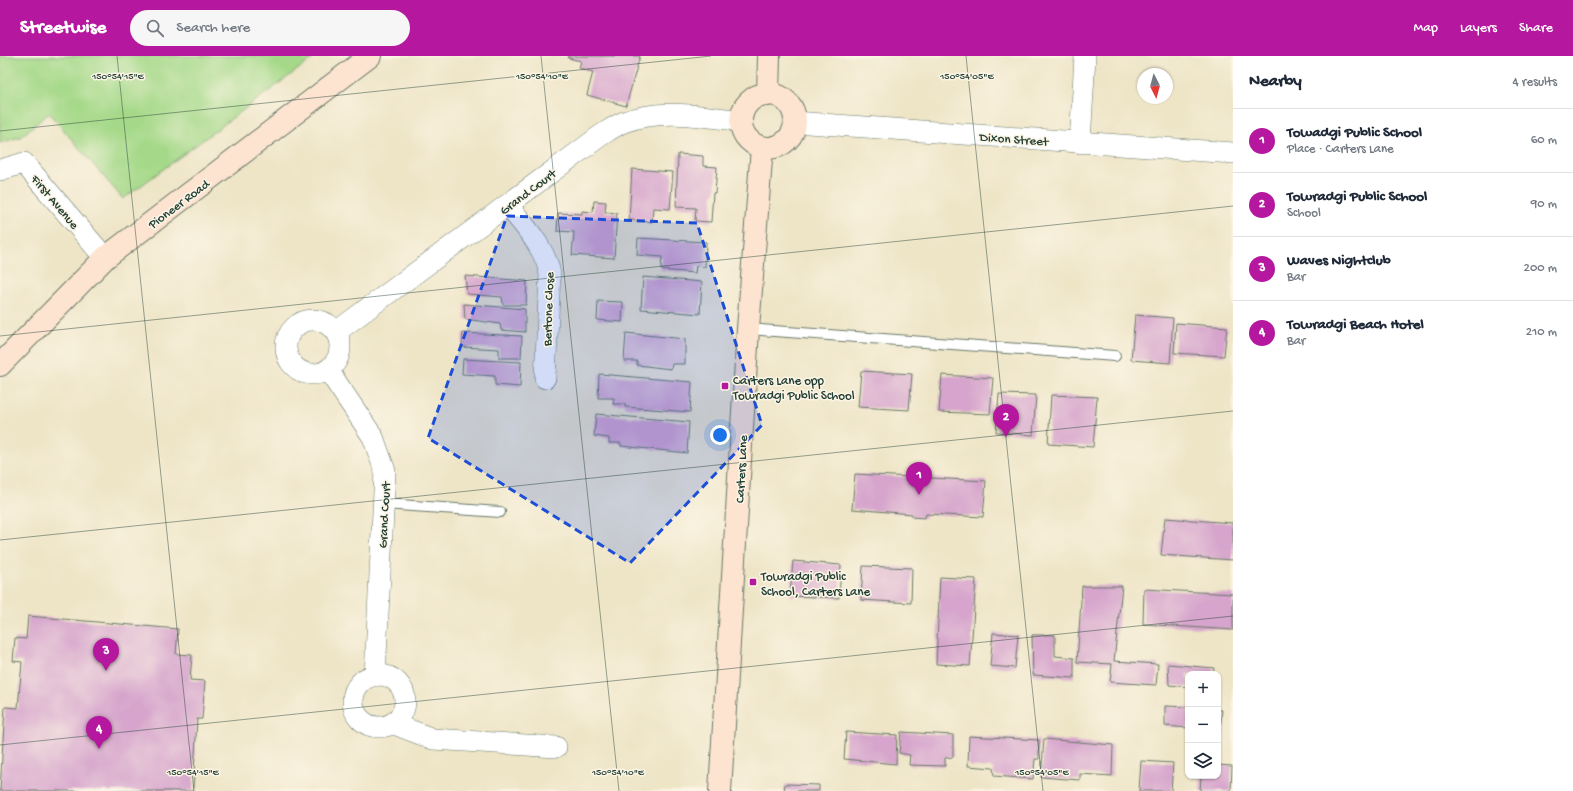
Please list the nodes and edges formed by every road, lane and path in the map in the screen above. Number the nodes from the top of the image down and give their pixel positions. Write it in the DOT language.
graph roads {
  1 [pos="370,56"];
  2 [pos="769,56"];
  3 [pos="1086,56"];
  4 [pos="768,95"];
  5 [pos="741,121"];
  6 [pos="794,122"];
  7 [pos="1080,143"];
  8 [pos="762,147"];
  9 [pos="1233,153"];
  10 [pos="0,170"];
  11 [pos="508,205"];
  12 [pos="105,258"];
  13 [pos="748,330"];
  14 [pos="336,332"];
  15 [pos="1115,356"];
  16 [pos="0,365"];
  17 [pos="328,370"];
  18 [pos="545,378"];
  19 [pos="384,504"];
  20 [pos="500,512"];
  21 [pos="374,676"];
  22 [pos="394,724"];
  23 [pos="556,748"];
  24 [pos="720,791"];
  1 -- 12 [label="main road, Pioneer Road"];
  2 -- 4 [label="main road"];
  3 -- 7 [label="street"];
  4 -- 5 [label="main road"];
  4 -- 6 [label="main road"];
  5 -- 8 [label="main road"];
  5 -- 11 [label="street, Grand Court"];
  6 -- 7 [label="street, Dixon Street"];
  6 -- 8 [label="main road"];
  7 -- 9 [label="street, Dixon Street"];
  8 -- 13 [label="main road, Carters Lane"];
  10 -- 12 [label="street, First Avenue"];
  11 -- 14 [label="street, Grand Court"];
  11 -- 18 [label="street, Bertone Close"];
  12 -- 16 [label="main road, Pioneer Road"];
  13 -- 15 [label="lane"];
  13 -- 24 [label="main road, Carters Lane"];
  14 -- 17 [label="street"];
  14 -- 17 [label="street"];
  17 -- 19 [label="street, Grand Court"];
  19 -- 20 [label="lane"];
  19 -- 21 [label="street, Grand Court"];
  21 -- 22 [label="street"];
  21 -- 22 [label="street"];
  22 -- 23 [label="street"];
}
